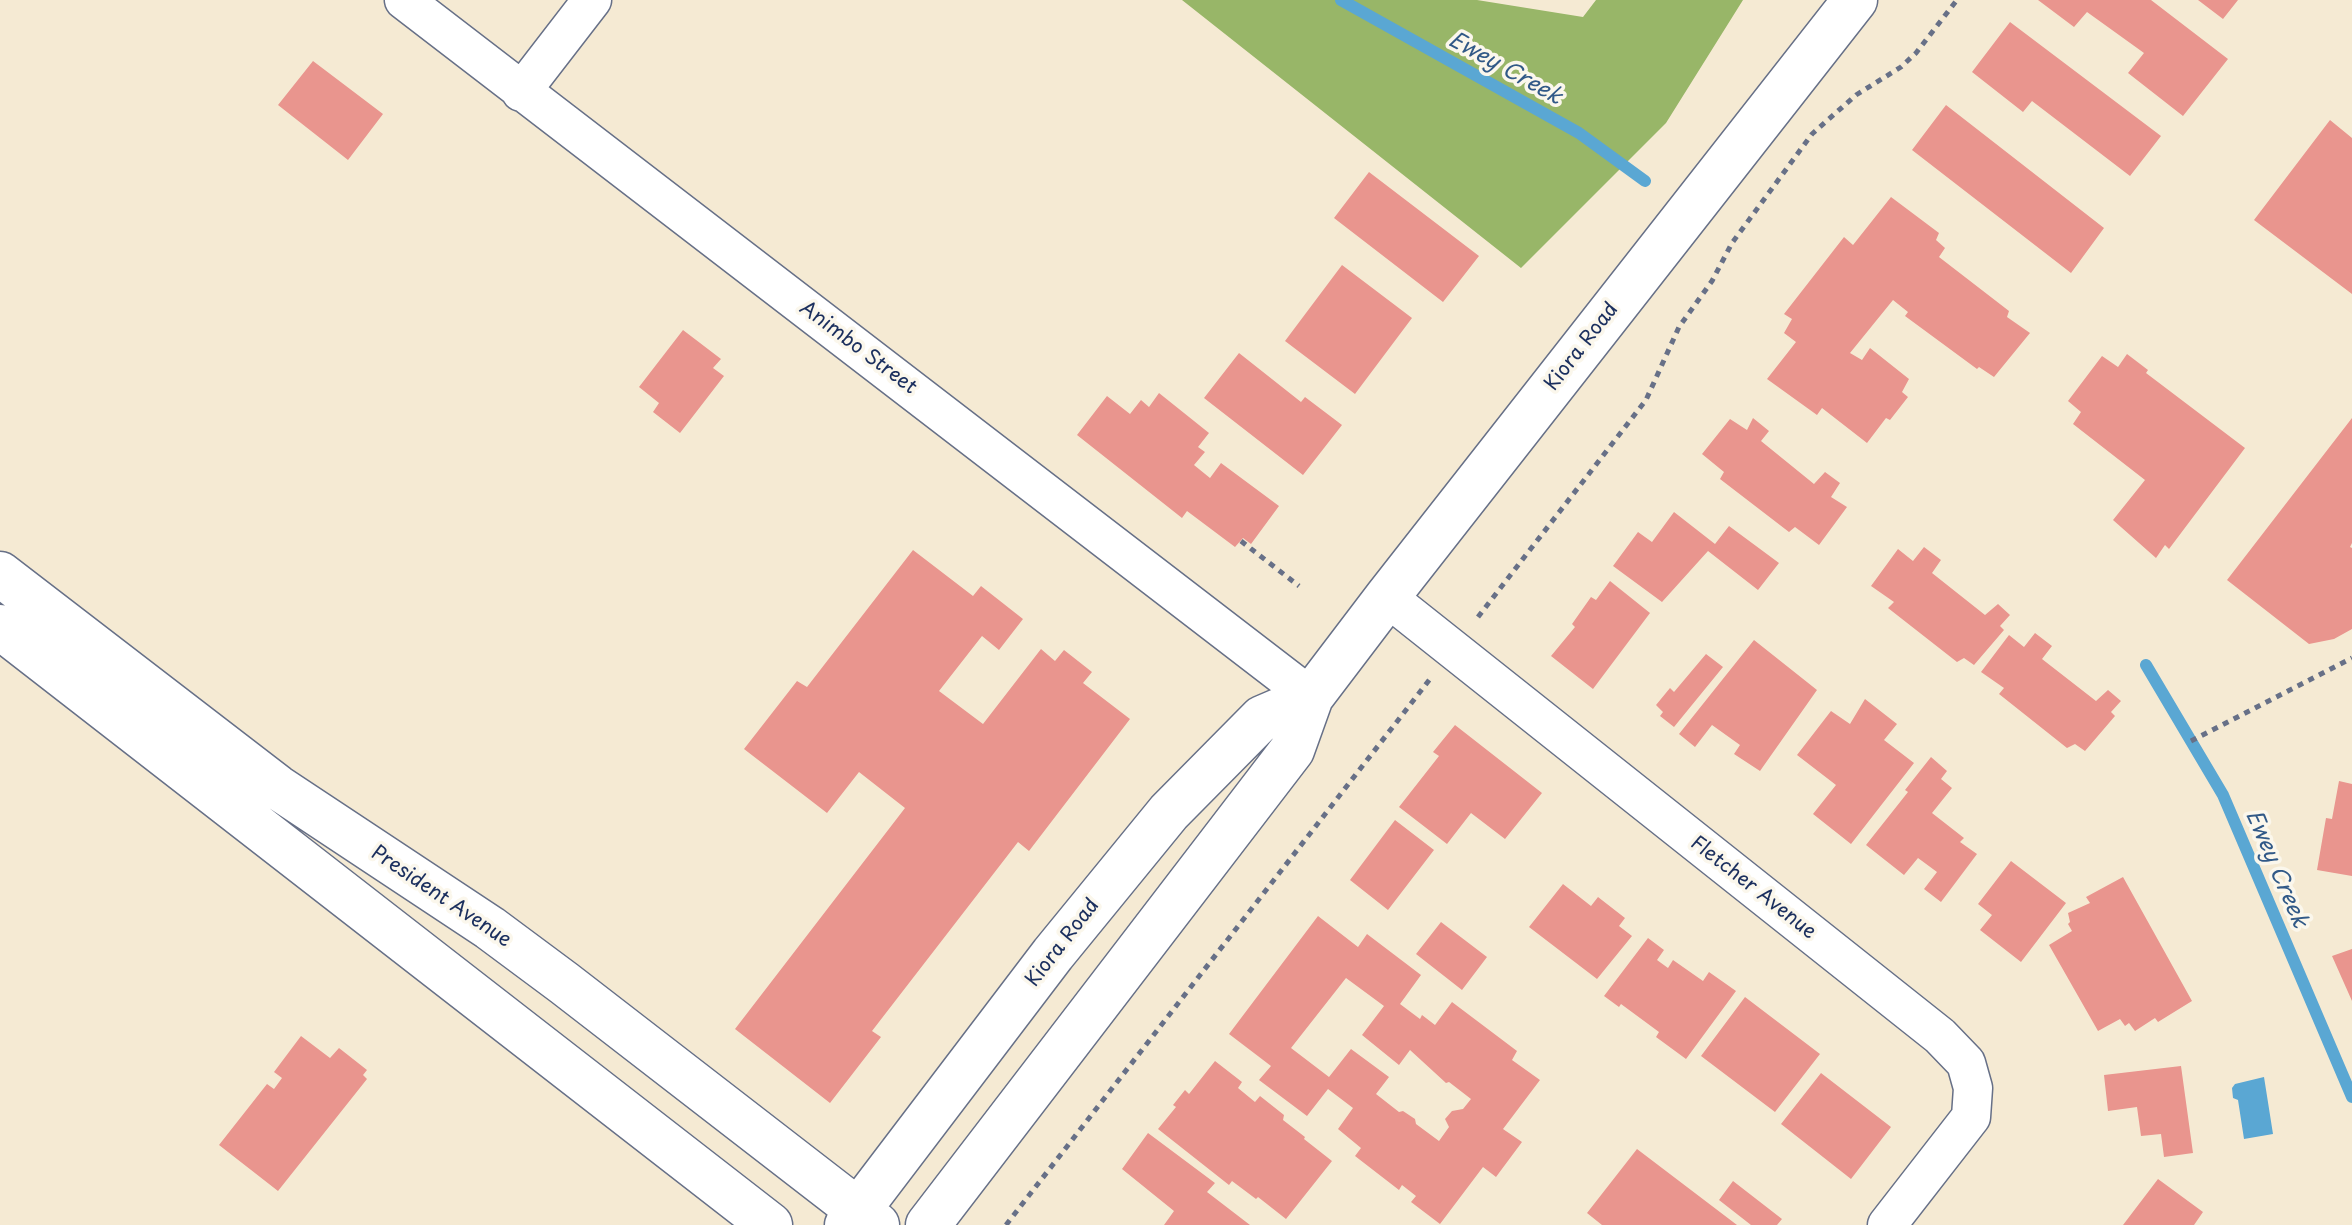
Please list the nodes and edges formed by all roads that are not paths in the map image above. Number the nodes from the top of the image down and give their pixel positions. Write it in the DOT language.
graph roads {
  1 [pos="404,0"];
  2 [pos="592,0"];
  3 [pos="1855,0"];
  4 [pos="521,92"];
  5 [pos="0,574"];
  6 [pos="1387,597"];
  7 [pos="0,627"];
  8 [pos="1311,697"];
  9 [pos="861,1220"];
  10 [pos="770,1225"];
  11 [pos="928,1225"];
  12 [pos="1887,1225"];
  1 -- 4 [label="street, Animbo Street"];
  2 -- 4 [label="street"];
  3 -- 6 [label="street, Kiora Road"];
  4 -- 8 [label="street, Animbo Street"];
  5 -- 9 [label="street, President Avenue"];
  6 -- 8 [label="street, Kiora Road"];
  6 -- 12 [label="street, Fletcher Avenue"];
  7 -- 10 [label="street"];
  8 -- 9 [label="street, Kiora Road"];
  8 -- 11 [label="street, Kiora Road"];
}
